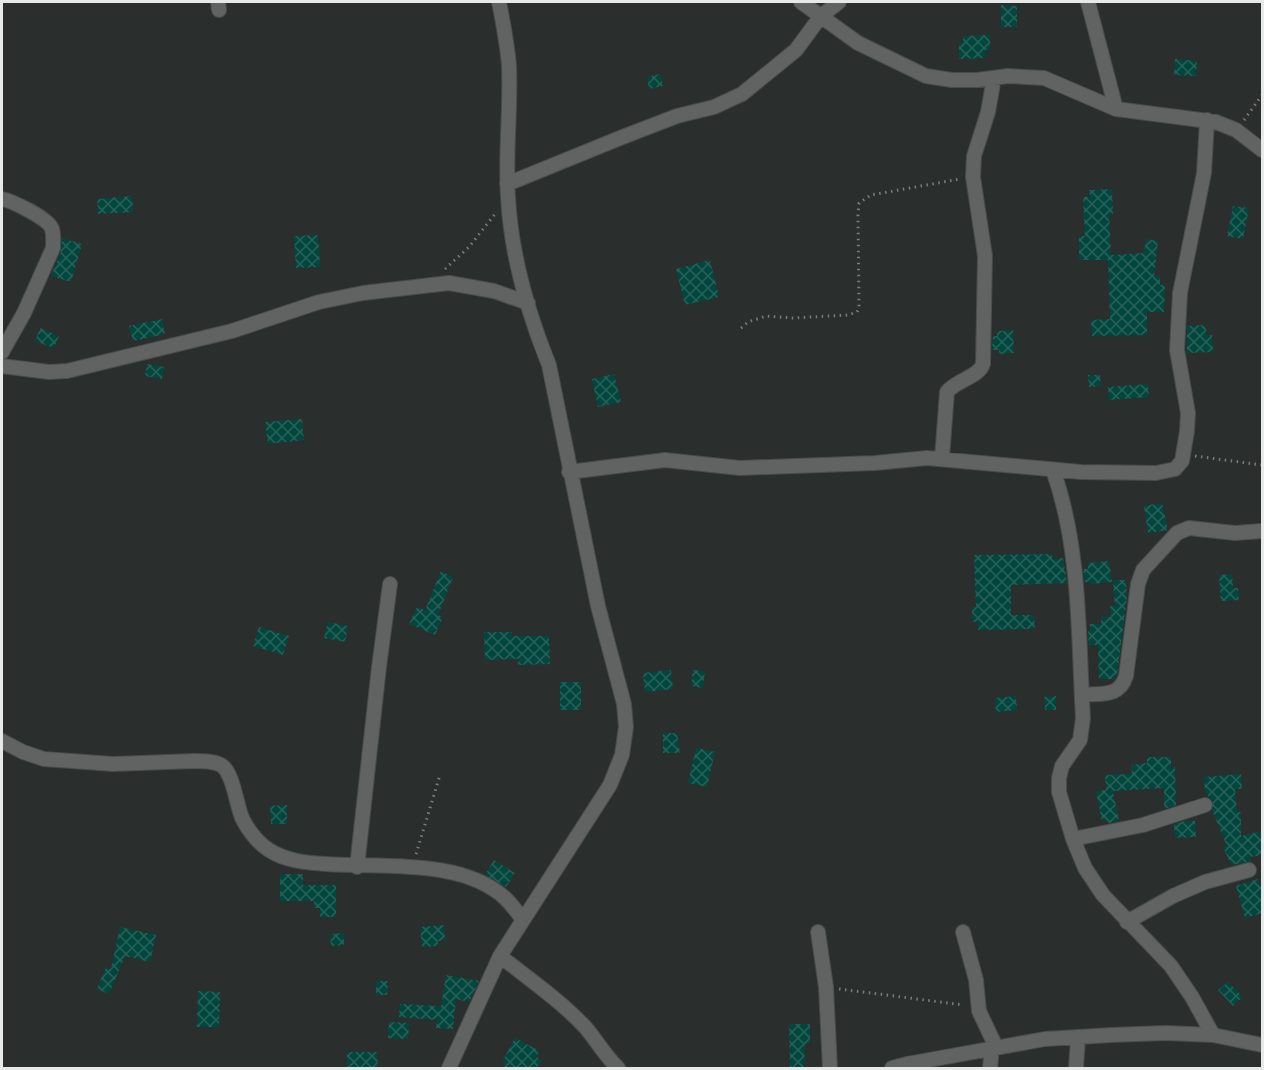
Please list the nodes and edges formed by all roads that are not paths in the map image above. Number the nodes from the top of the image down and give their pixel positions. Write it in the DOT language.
graph roads {
  1 [pos="499,2"];
  2 [pos="801,2"];
  3 [pos="839,2"];
  4 [pos="1089,2"];
  5 [pos="821,16"];
  6 [pos="994,78"];
  7 [pos="1116,109"];
  8 [pos="1207,120"];
  9 [pos="1263,150"];
  10 [pos="507,184"];
  11 [pos="2,199"];
  12 [pos="528,303"];
  13 [pos="2,352"];
  14 [pos="2,366"];
  15 [pos="942,458"];
  16 [pos="1053,470"];
  17 [pos="569,472"];
  18 [pos="1263,531"];
  19 [pos="390,584"];
  20 [pos="1082,695"];
  21 [pos="2,741"];
  22 [pos="1205,805"];
  23 [pos="1073,839"];
  24 [pos="357,867"];
  25 [pos="1249,870"];
  26 [pos="523,920"];
  27 [pos="1128,922"];
  28 [pos="818,932"];
  29 [pos="963,932"];
  30 [pos="500,956"];
  31 [pos="1213,1035"];
  32 [pos="1078,1038"];
  33 [pos="1263,1046"];
  34 [pos="994,1047"];
  35 [pos="449,1068"];
  36 [pos="618,1068"];
  37 [pos="830,1068"];
  38 [pos="892,1068"];
  39 [pos="990,1068"];
  40 [pos="1076,1068"];
  1 -- 10 [label="street"];
  2 -- 5 [label="street"];
  3 -- 5 [label="street"];
  4 -- 7 [label="street"];
  5 -- 6 [label="street"];
  5 -- 10 [label="street"];
  6 -- 7 [label="street"];
  6 -- 15 [label="street"];
  7 -- 8 [label="street"];
  8 -- 9 [label="street"];
  8 -- 16 [label="street"];
  10 -- 12 [label="street"];
  11 -- 13 [label="street"];
  12 -- 14 [label="street"];
  12 -- 17 [label="street"];
  15 -- 16 [label="street"];
  15 -- 17 [label="street"];
  16 -- 20 [label="street"];
  17 -- 26 [label="street"];
  18 -- 20 [label="street"];
  19 -- 24 [label="street"];
  20 -- 23 [label="street"];
  21 -- 24 [label="street"];
  22 -- 23 [label="street"];
  23 -- 27 [label="street"];
  24 -- 26 [label="street"];
  25 -- 27 [label="street"];
  26 -- 30 [label="street"];
  27 -- 31 [label="street"];
  28 -- 37 [label="street"];
  29 -- 34 [label="street"];
  30 -- 35 [label="street"];
  30 -- 36 [label="street"];
  31 -- 32 [label="street"];
  31 -- 33 [label="street"];
  32 -- 34 [label="street"];
  32 -- 40 [label="street"];
  34 -- 38 [label="street"];
  34 -- 39 [label="street"];
}
